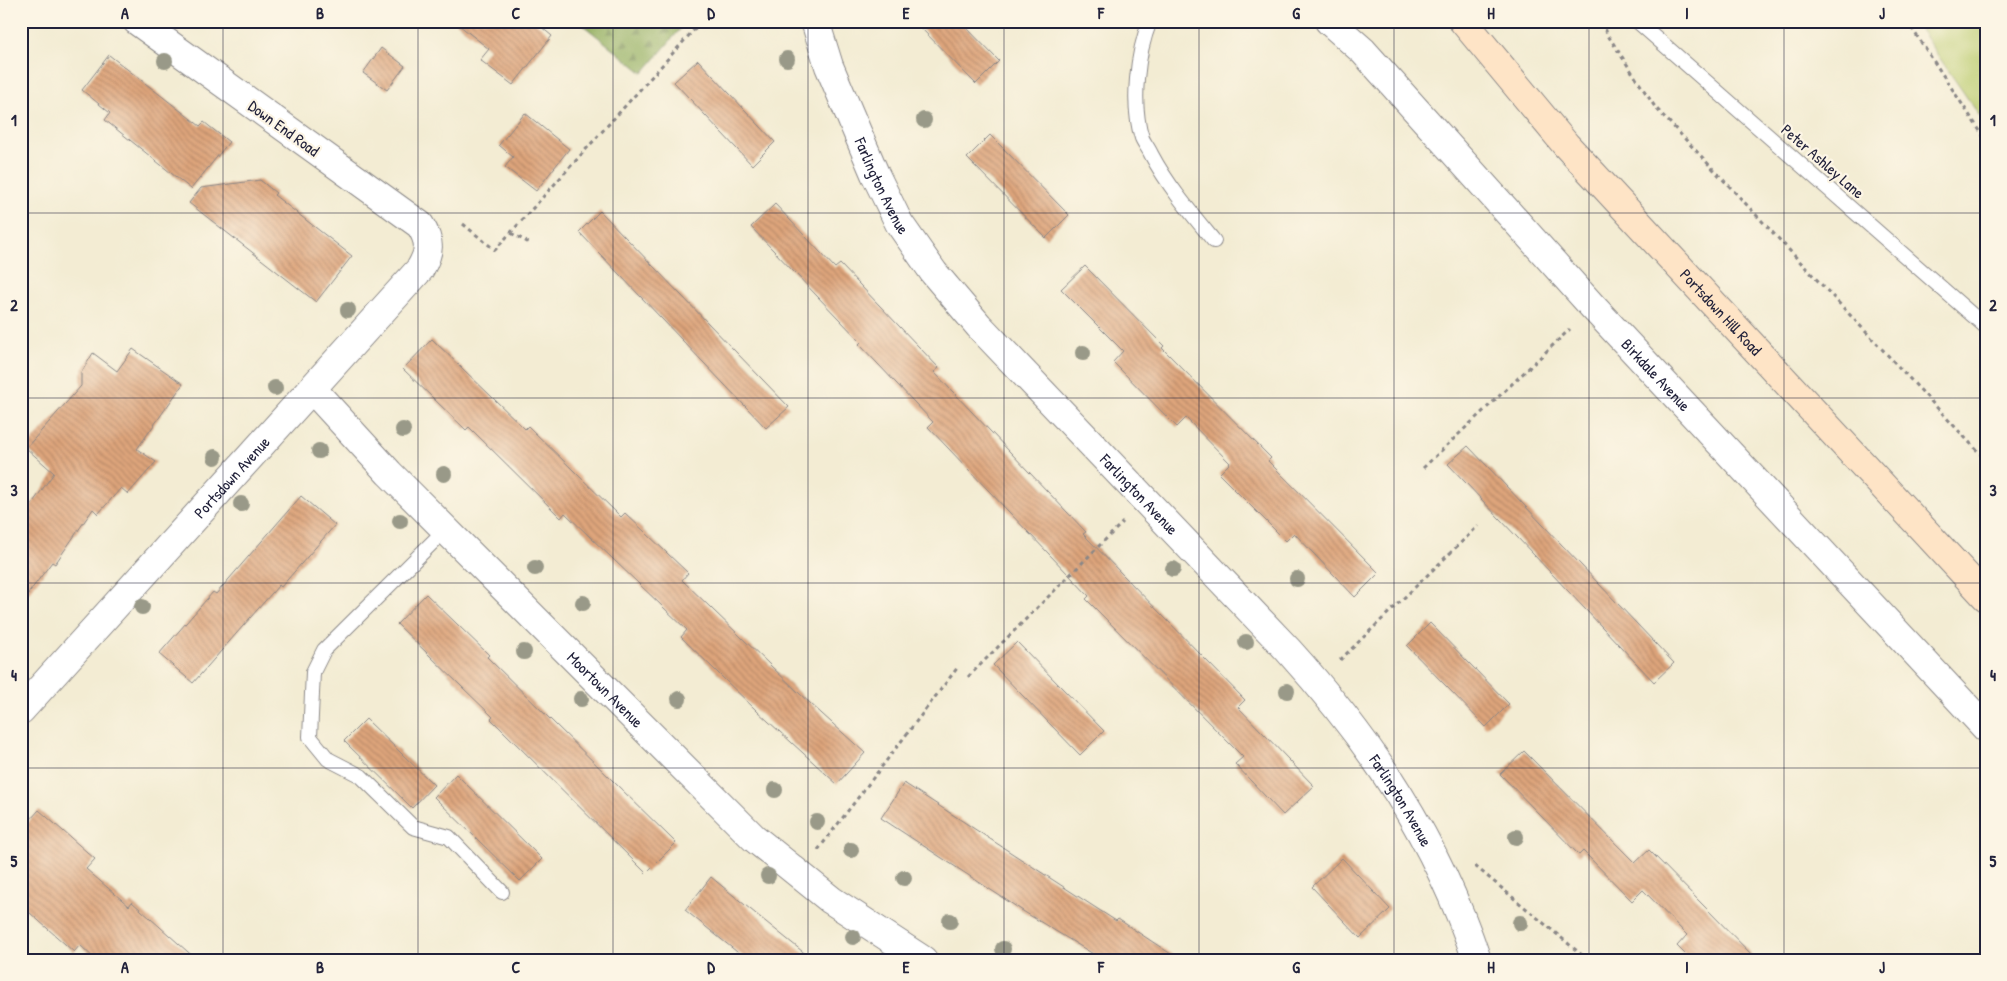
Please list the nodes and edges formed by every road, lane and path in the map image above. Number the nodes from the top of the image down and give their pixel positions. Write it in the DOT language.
graph roads {
  1 [pos="136,21"];
  2 [pos="702,21"];
  3 [pos="815,21"];
  4 [pos="1150,21"];
  5 [pos="1329,21"];
  6 [pos="1463,21"];
  7 [pos="1603,21"];
  8 [pos="1637,21"];
  9 [pos="1907,21"];
  10 [pos="1986,140"];
  11 [pos="463,224"];
  12 [pos="511,233"];
  13 [pos="428,238"];
  14 [pos="1214,241"];
  15 [pos="529,243"];
  16 [pos="1593,307"];
  17 [pos="1986,327"];
  18 [pos="312,389"];
  19 [pos="1986,460"];
  20 [pos="1423,468"];
  21 [pos="1144,501"];
  22 [pos="1478,526"];
  23 [pos="445,530"];
  24 [pos="1986,597"];
  25 [pos="958,667"];
  26 [pos="968,677"];
  27 [pos="1317,682"];
  28 [pos="21,710"];
  29 [pos="1986,728"];
  30 [pos="1431,849"];
  31 [pos="799,874"];
  32 [pos="502,892"];
  33 [pos="923,960"];
  34 [pos="1477,960"];
  35 [pos="1588,960"];
  1 -- 13 [label="street, Down End Road"];
  2 -- 12 [label="path"];
  3 -- 21 [label="street, Farlington Avenue"];
  4 -- 14 [label="lane"];
  5 -- 16 [label="street, Birkdale Avenue"];
  6 -- 24 [label="main road, Portsdown Hill Road"];
  7 -- 19 [label="path"];
  8 -- 17 [label="lane, Peter Ashley Lane"];
  9 -- 10 [label="path"];
  11 -- 12 [label="path"];
  12 -- 15 [label="path"];
  13 -- 18 [label="street, Portsdown Avenue"];
  16 -- 20 [label="path"];
  16 -- 29 [label="street, Birkdale Avenue"];
  18 -- 23 [label="street, Moortown Avenue"];
  18 -- 28 [label="street, Portsdown Avenue"];
  21 -- 26 [label="path"];
  21 -- 27 [label="street, Farlington Avenue"];
  22 -- 27 [label="path"];
  23 -- 31 [label="street, Moortown Avenue"];
  23 -- 32 [label="lane"];
  25 -- 31 [label="path"];
  27 -- 30 [label="street, Farlington Avenue"];
  30 -- 34 [label="street, Farlington Avenue"];
  30 -- 35 [label="path"];
  31 -- 33 [label="street, Moortown Avenue"];
}
